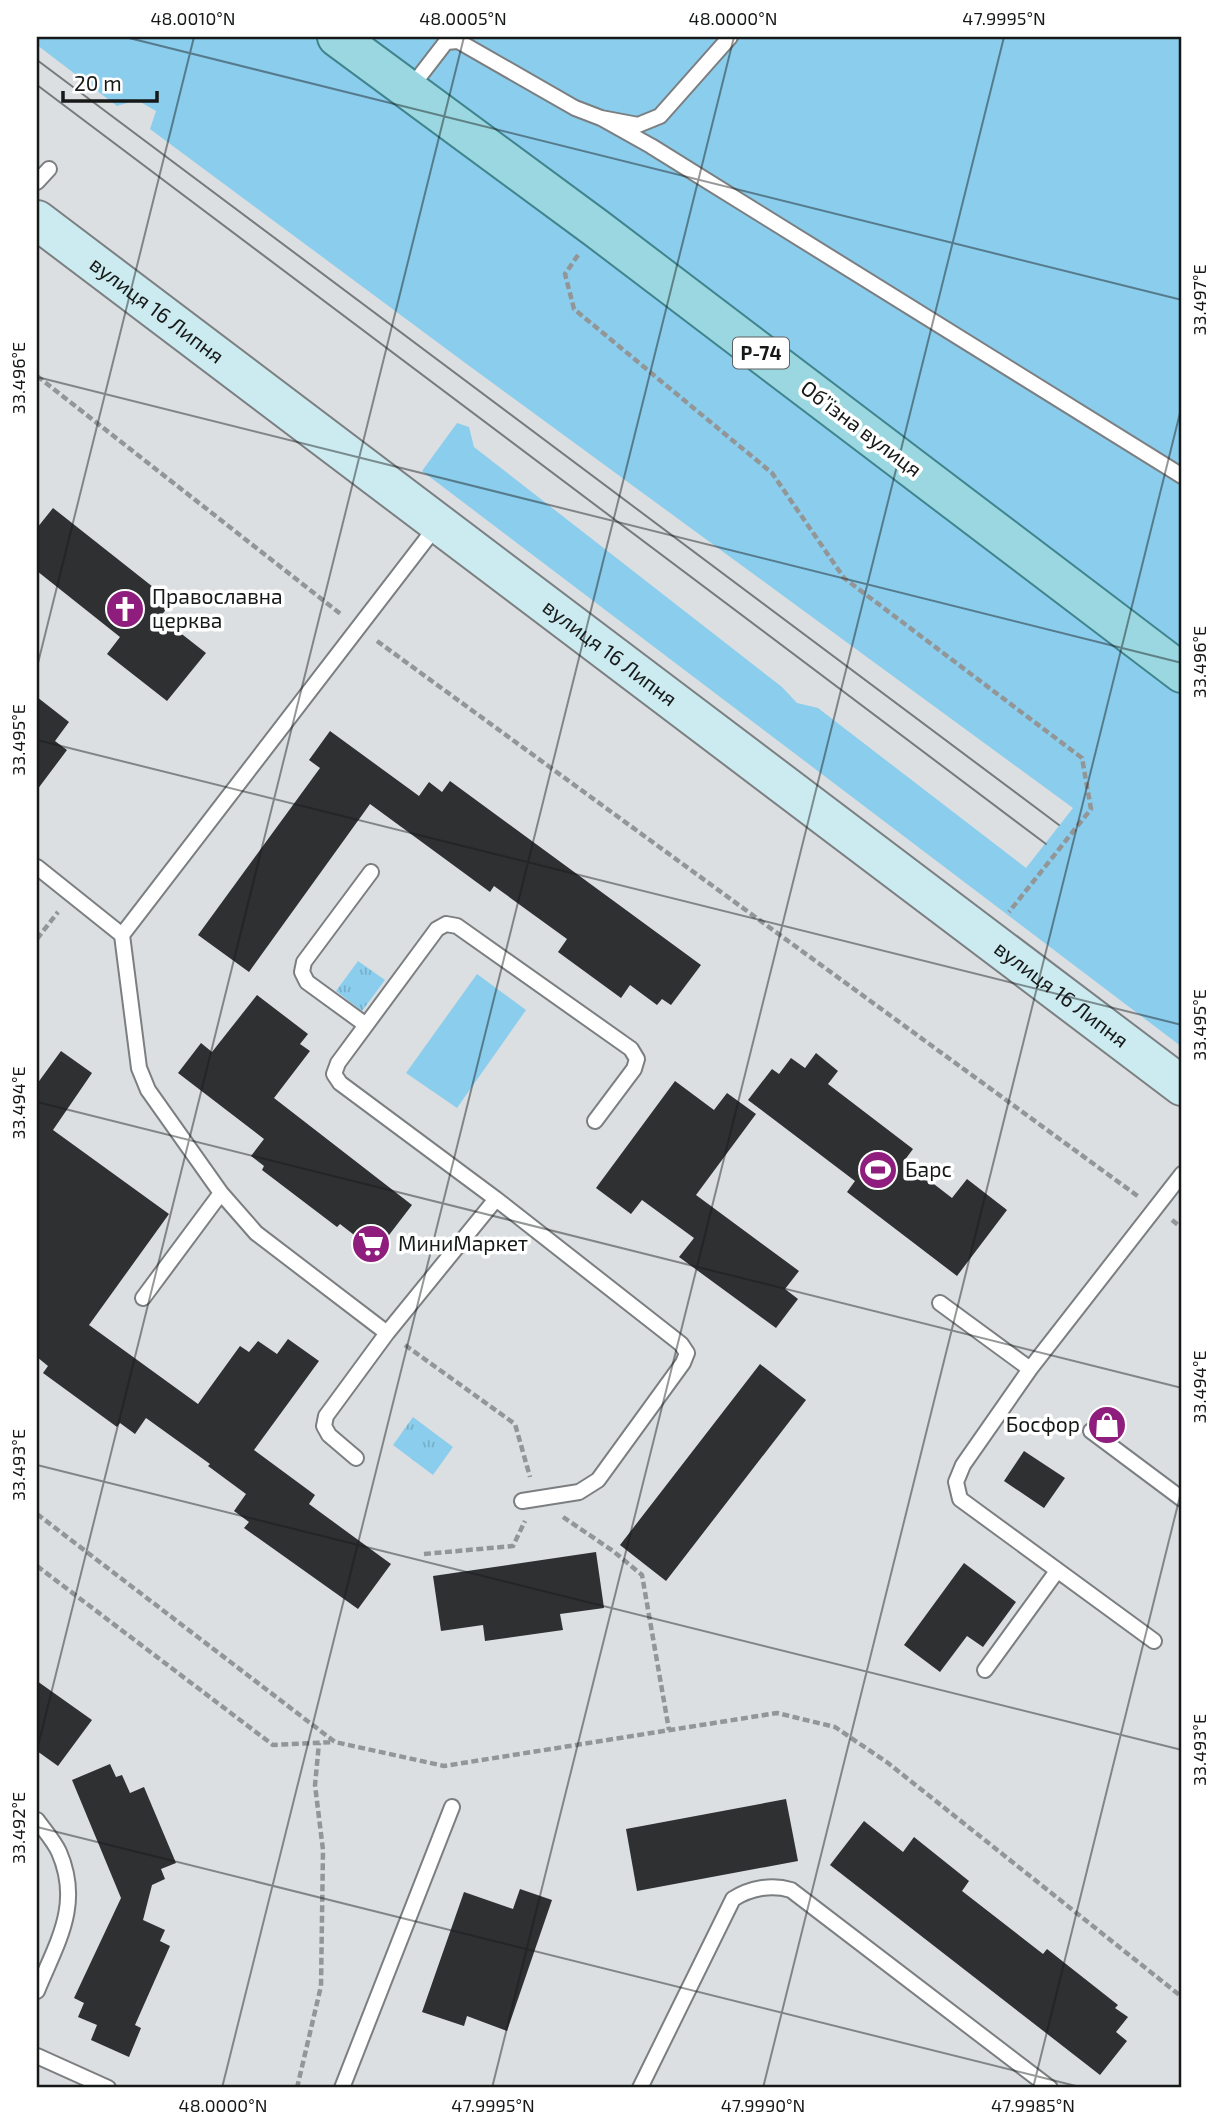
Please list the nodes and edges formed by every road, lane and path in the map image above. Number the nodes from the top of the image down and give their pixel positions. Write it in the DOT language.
graph roads {
  1 [pos="337,37"];
  2 [pos="730,37"];
  3 [pos="408,91"];
  4 [pos="601,118"];
  5 [pos="49,169"];
  6 [pos="37,182"];
  7 [pos="37,220"];
  8 [pos="596,228"];
  9 [pos="37,376"];
  10 [pos="1182,476"];
  11 [pos="439,523"];
  12 [pos="359,629"];
  13 [pos="1182,673"];
  14 [pos="37,867"];
  15 [pos="371,872"];
  16 [pos="71,894"];
  17 [pos="122,935"];
  18 [pos="987,938"];
  19 [pos="37,939"];
  20 [pos="366,1025"];
  21 [pos="1182,1086"];
  22 [pos="596,1121"];
  23 [pos="1182,1174"];
  24 [pos="221,1193"];
  25 [pos="496,1199"];
  26 [pos="1155,1208"];
  27 [pos="1182,1228"];
  28 [pos="143,1298"];
  29 [pos="940,1303"];
  30 [pos="387,1333"];
  31 [pos="1030,1369"];
  32 [pos="1091,1431"];
  33 [pos="356,1458"];
  34 [pos="1182,1499"];
  35 [pos="529,1500"];
  36 [pos="37,1514"];
  37 [pos="424,1554"];
  38 [pos="37,1566"];
  39 [pos="1057,1571"];
  40 [pos="1154,1641"];
  41 [pos="985,1670"];
  42 [pos="335,1742"];
  43 [pos="319,1743"];
  44 [pos="452,1807"];
  45 [pos="37,1821"];
  46 [pos="37,1991"];
  47 [pos="1182,1997"];
  48 [pos="37,2056"];
  49 [pos="108,2088"];
  50 [pos="297,2088"];
  51 [pos="342,2088"];
  52 [pos="640,2088"];
  53 [pos="1050,2088"];
  1 -- 3 [label="main road, Обʼїзна вулиця / Р-74"];
  2 -- 4 [label="lane"];
  3 -- 4 [label="lane"];
  3 -- 8 [label="main road, Обʼїзна вулиця / Р-74"];
  4 -- 10 [label="lane"];
  5 -- 6 [label="lane"];
  7 -- 11 [label="street, вулиця 16 Липня"];
  8 -- 13 [label="main road, Обʼїзна вулиця / Р-74"];
  8 -- 18 [label="path"];
  9 -- 12 [label="path"];
  11 -- 12 [label="lane"];
  11 -- 18 [label="street, вулиця 16 Липня"];
  12 -- 17 [label="lane"];
  12 -- 26 [label="path"];
  14 -- 16 [label="lane"];
  15 -- 20 [label="lane"];
  16 -- 17 [label="lane"];
  16 -- 19 [label="path"];
  17 -- 24 [label="lane"];
  18 -- 21 [label="street, вулиця 16 Липня"];
  20 -- 22 [label="lane"];
  20 -- 25 [label="lane"];
  23 -- 26 [label="lane"];
  24 -- 28 [label="lane"];
  24 -- 30 [label="lane"];
  25 -- 30 [label="lane"];
  25 -- 35 [label="lane"];
  26 -- 27 [label="path"];
  26 -- 31 [label="lane"];
  29 -- 31 [label="lane"];
  30 -- 33 [label="lane"];
  31 -- 39 [label="lane"];
  32 -- 34 [label="lane"];
  35 -- 37 [label="path"];
  36 -- 42 [label="path"];
  38 -- 43 [label="path"];
  39 -- 40 [label="lane"];
  39 -- 41 [label="lane"];
  42 -- 43 [label="path"];
  42 -- 47 [label="path"];
  43 -- 50 [label="path"];
  44 -- 51 [label="lane"];
  45 -- 46 [label="lane"];
  48 -- 49 [label="lane"];
  52 -- 53 [label="lane"];
}
